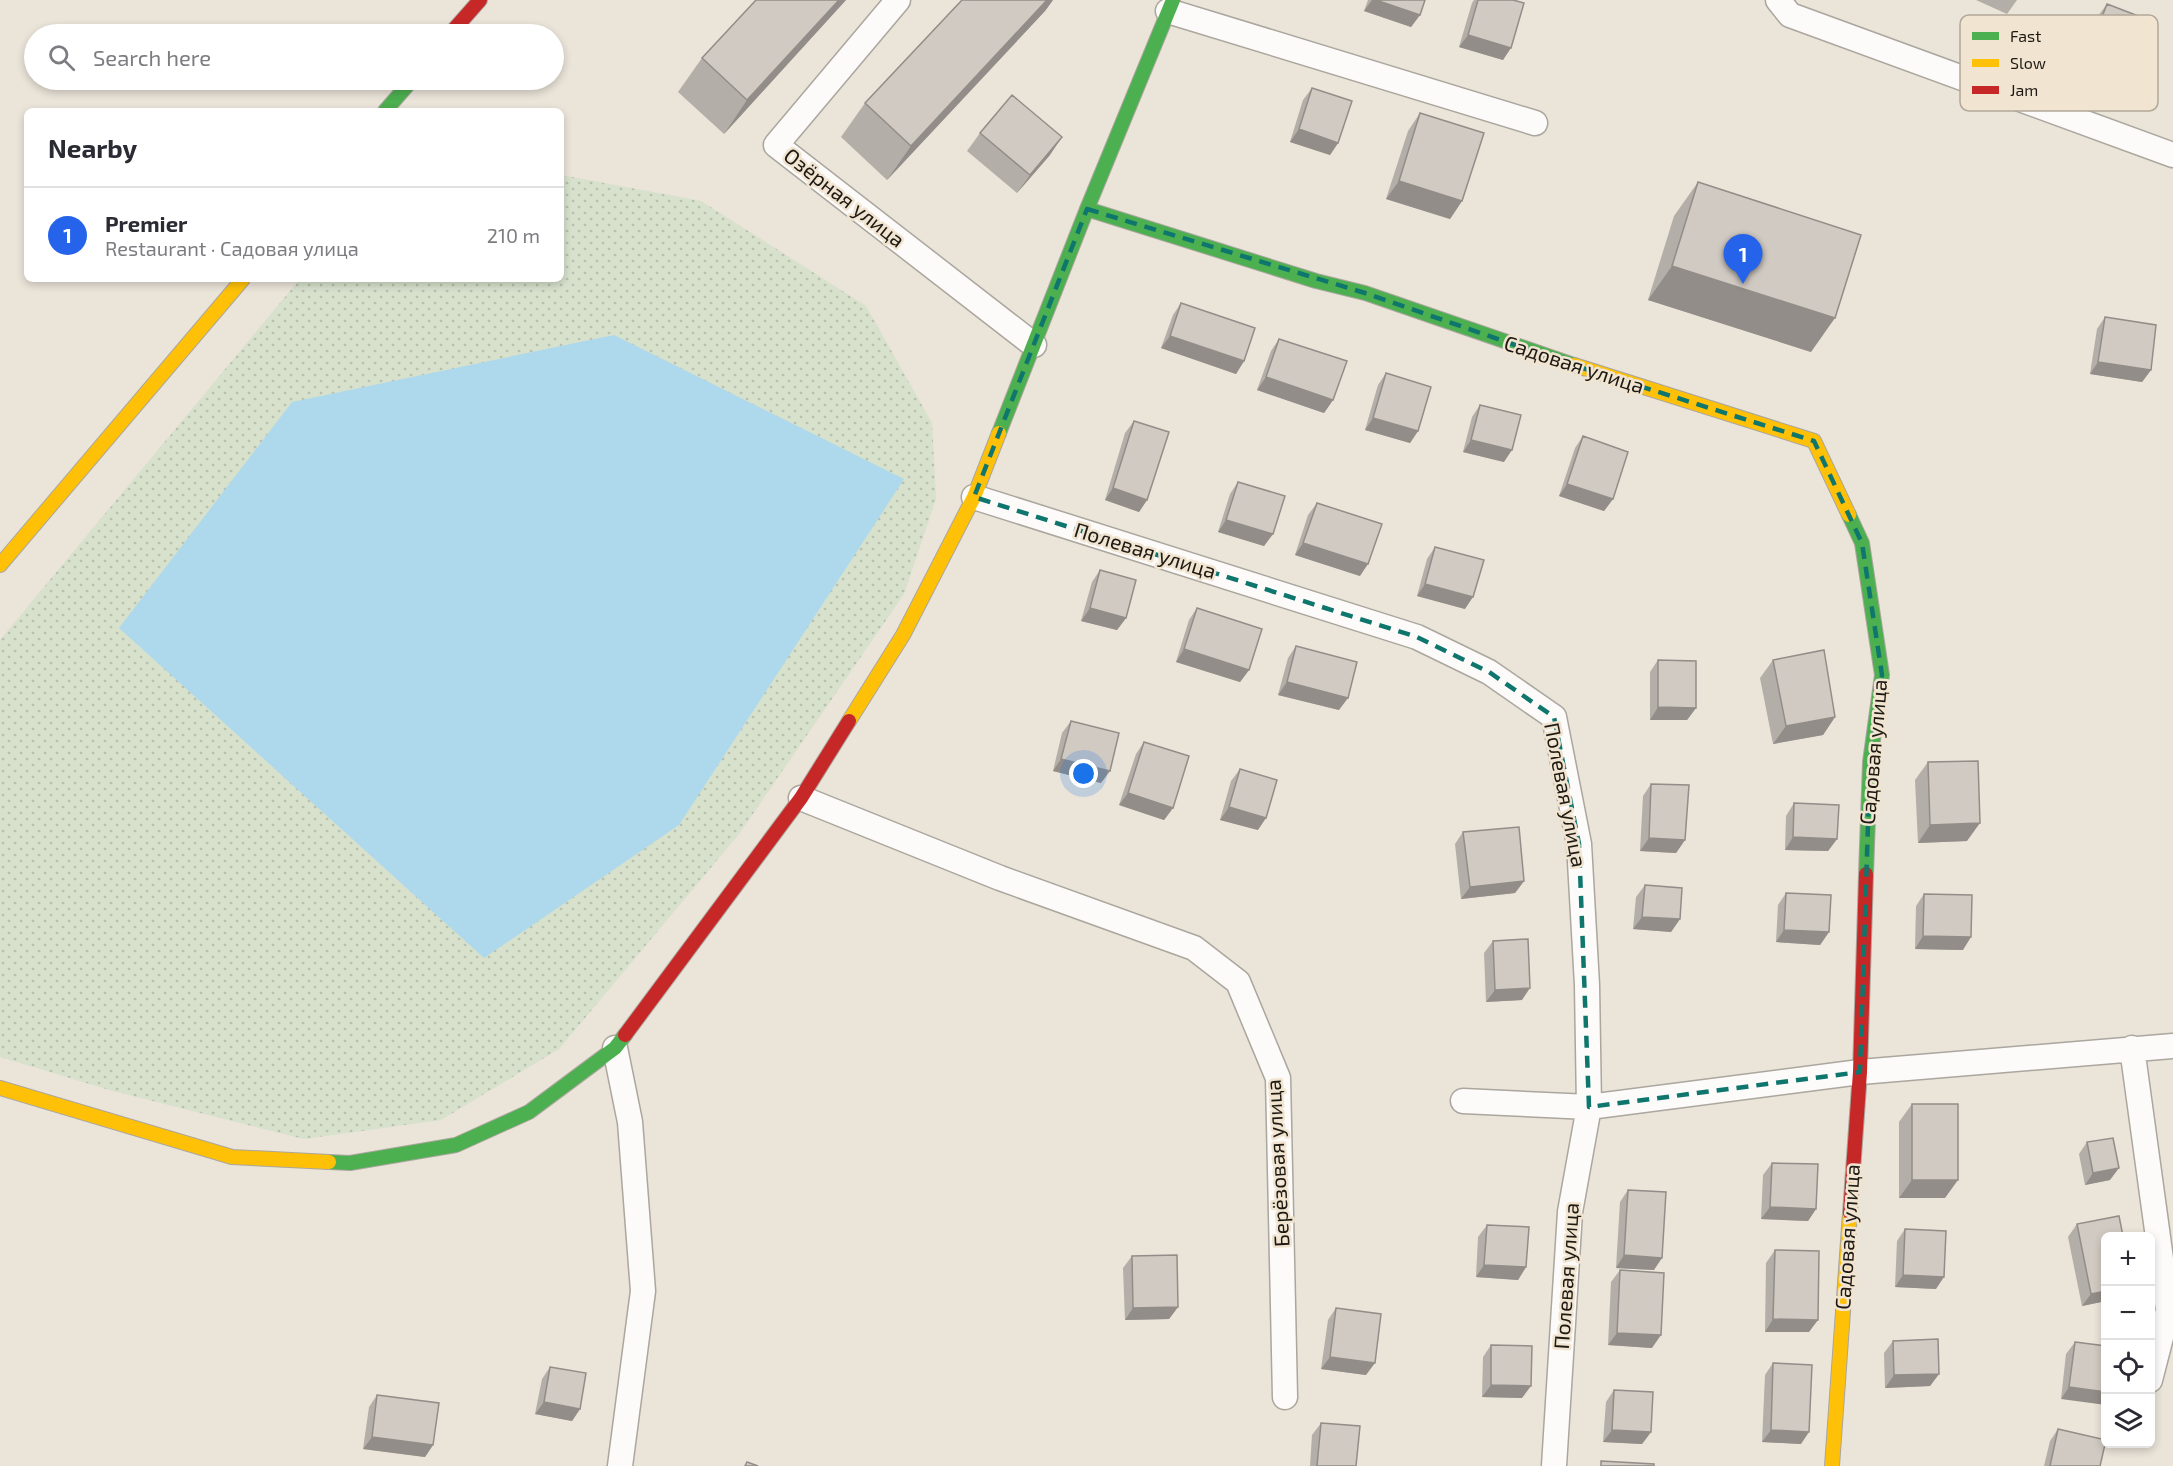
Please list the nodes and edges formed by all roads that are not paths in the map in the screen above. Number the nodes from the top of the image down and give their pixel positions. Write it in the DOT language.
graph roads {
  1 [pos="480,0"];
  2 [pos="898,0"];
  3 [pos="1778,0"];
  4 [pos="1170,6"];
  5 [pos="459,24"];
  6 [pos="1960,77"];
  7 [pos="403,90"];
  8 [pos="388,108"];
  9 [pos="2053,111"];
  10 [pos="1535,123"];
  11 [pos="2173,155"];
  12 [pos="1087,209"];
  13 [pos="240,282"];
  14 [pos="1034,345"];
  15 [pos="975,497"];
  16 [pos="0,565"];
  17 [pos="801,798"];
  18 [pos="2173,1046"];
  19 [pos="615,1048"];
  20 [pos="2132,1048"];
  21 [pos="1860,1072"];
  22 [pos="0,1088"];
  23 [pos="1463,1101"];
  24 [pos="1589,1107"];
  25 [pos="2155,1364"];
  26 [pos="1285,1397"];
  27 [pos="620,1466"];
  28 [pos="1554,1466"];
  29 [pos="1832,1466"];
  1 -- 5 [label="street"];
  2 -- 14 [label="street, Озёрная улица"];
  3 -- 6 [label="street"];
  4 -- 10 [label="street"];
  4 -- 12 [label="street"];
  7 -- 8 [label="street"];
  9 -- 11 [label="street"];
  12 -- 14 [label="street"];
  12 -- 21 [label="street, Садовая улица"];
  13 -- 16 [label="street"];
  14 -- 15 [label="street"];
  15 -- 17 [label="street"];
  15 -- 24 [label="street, Полевая улица"];
  17 -- 19 [label="street"];
  17 -- 26 [label="street, Берёзовая улица"];
  18 -- 20 [label="street"];
  19 -- 22 [label="street"];
  19 -- 27 [label="street"];
  20 -- 21 [label="street"];
  20 -- 25 [label="street"];
  21 -- 24 [label="street"];
  21 -- 29 [label="street, Садовая улица"];
  23 -- 24 [label="street"];
  24 -- 28 [label="street, Полевая улица"];
}
